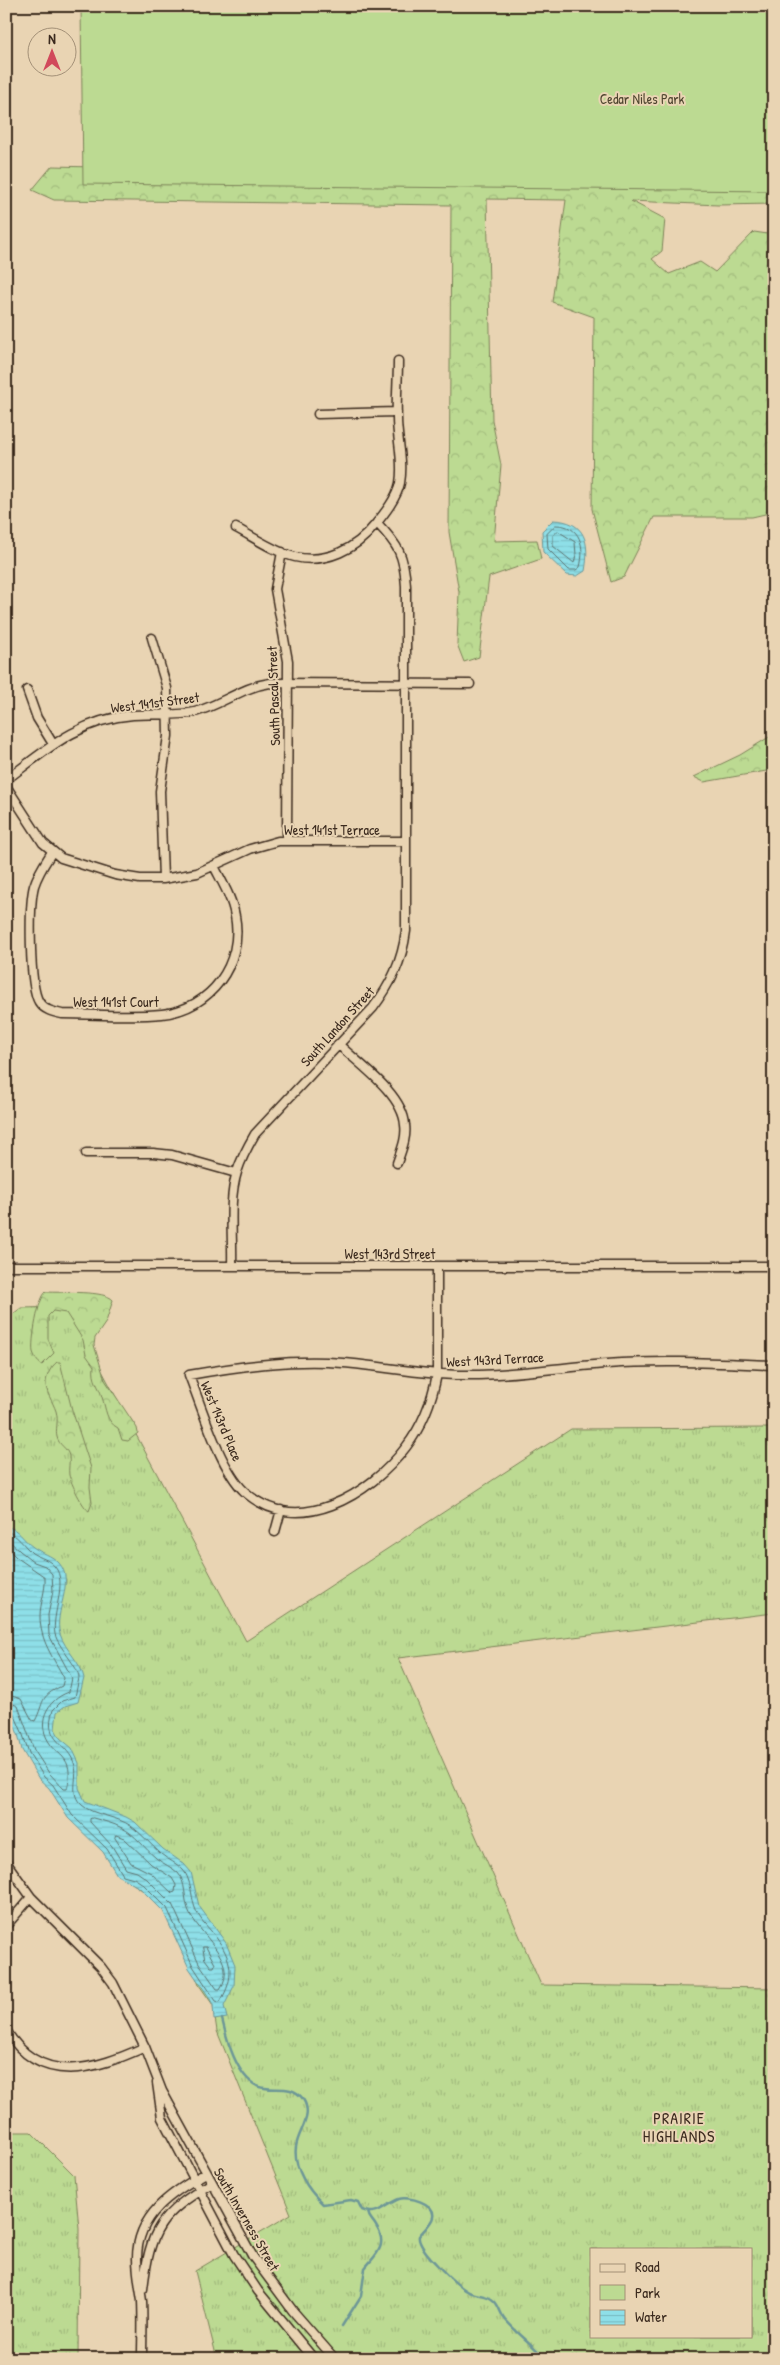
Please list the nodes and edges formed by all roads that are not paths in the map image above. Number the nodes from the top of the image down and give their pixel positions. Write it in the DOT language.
graph roads {
  1 [pos="398,361"];
  2 [pos="397,412"];
  3 [pos="318,414"];
  4 [pos="377,523"];
  5 [pos="236,528"];
  6 [pos="282,552"];
  7 [pos="152,638"];
  8 [pos="288,683"];
  9 [pos="406,684"];
  10 [pos="470,684"];
  11 [pos="27,690"];
  12 [pos="168,714"];
  13 [pos="53,744"];
  14 [pos="6,780"];
  15 [pos="6,786"];
  16 [pos="287,841"];
  17 [pos="405,841"];
  18 [pos="52,852"];
  19 [pos="214,866"];
  20 [pos="163,879"];
  21 [pos="338,1044"];
  22 [pos="86,1153"];
  23 [pos="398,1163"];
  24 [pos="236,1173"];
  25 [pos="232,1265"];
  26 [pos="6,1266"];
  27 [pos="437,1266"];
  28 [pos="774,1266"];
  29 [pos="774,1365"];
  30 [pos="437,1374"];
  31 [pos="189,1375"];
  32 [pos="281,1510"];
  33 [pos="275,1532"];
  34 [pos="6,1862"];
  35 [pos="32,1897"];
  36 [pos="6,1926"];
  37 [pos="6,2030"];
  38 [pos="145,2048"];
  39 [pos="156,2079"];
  40 [pos="206,2172"];
  41 [pos="194,2180"];
  42 [pos="212,2183"];
  43 [pos="200,2191"];
  44 [pos="142,2301"];
  45 [pos="142,2359"];
  46 [pos="314,2359"];
  47 [pos="335,2359"];
  1 -- 2 [label="street"];
  2 -- 3 [label="street"];
  2 -- 4 [label="street"];
  4 -- 6 [label="street"];
  4 -- 9 [label="street, South Landon Street"];
  5 -- 6 [label="street"];
  6 -- 8 [label="street, South Pascal Street"];
  7 -- 12 [label="street"];
  8 -- 9 [label="street, West 141st Street"];
  8 -- 12 [label="street, West 141st Street"];
  8 -- 16 [label="street, South Pascal Street"];
  9 -- 10 [label="street, West 141st Street"];
  9 -- 17 [label="street, South Landon Street"];
  11 -- 13 [label="street"];
  12 -- 13 [label="street, West 141st Street"];
  12 -- 20 [label="street"];
  13 -- 14 [label="street, West 141st Street"];
  15 -- 18 [label="street, West 141st Terrace"];
  16 -- 17 [label="street, West 141st Terrace"];
  16 -- 19 [label="street, West 141st Terrace"];
  17 -- 21 [label="street, South Landon Street"];
  18 -- 19 [label="street, West 141st Court"];
  18 -- 20 [label="street, West 141st Terrace"];
  19 -- 20 [label="street, West 141st Terrace"];
  21 -- 23 [label="street"];
  21 -- 24 [label="street, South Landon Street"];
  22 -- 24 [label="street"];
  24 -- 25 [label="street, South Landon Street"];
  25 -- 26 [label="street, West 143rd Street"];
  25 -- 27 [label="street, West 143rd Street"];
  27 -- 28 [label="street, West 143rd Street"];
  27 -- 30 [label="street, West 143rd Place"];
  29 -- 30 [label="street, West 143rd Terrace"];
  30 -- 31 [label="street, West 143rd Terrace"];
  30 -- 32 [label="street, West 143rd Place"];
  31 -- 32 [label="street, West 143rd Place"];
  32 -- 33 [label="street"];
  34 -- 35 [label="street, South Inverness Street"];
  35 -- 36 [label="street"];
  35 -- 38 [label="street, South Inverness Street"];
  37 -- 38 [label="street"];
  38 -- 39 [label="street, South Inverness Street"];
  39 -- 40 [label="street, South Inverness Street"];
  39 -- 41 [label="street, South Inverness Street"];
  40 -- 41 [label="street"];
  40 -- 42 [label="street, South Inverness Street"];
  41 -- 43 [label="street, South Inverness Street"];
  41 -- 44 [label="street"];
  42 -- 43 [label="street"];
  42 -- 47 [label="street, South Inverness Street"];
  43 -- 44 [label="street"];
  43 -- 46 [label="street, South Inverness Street"];
  44 -- 45 [label="street"];
}
